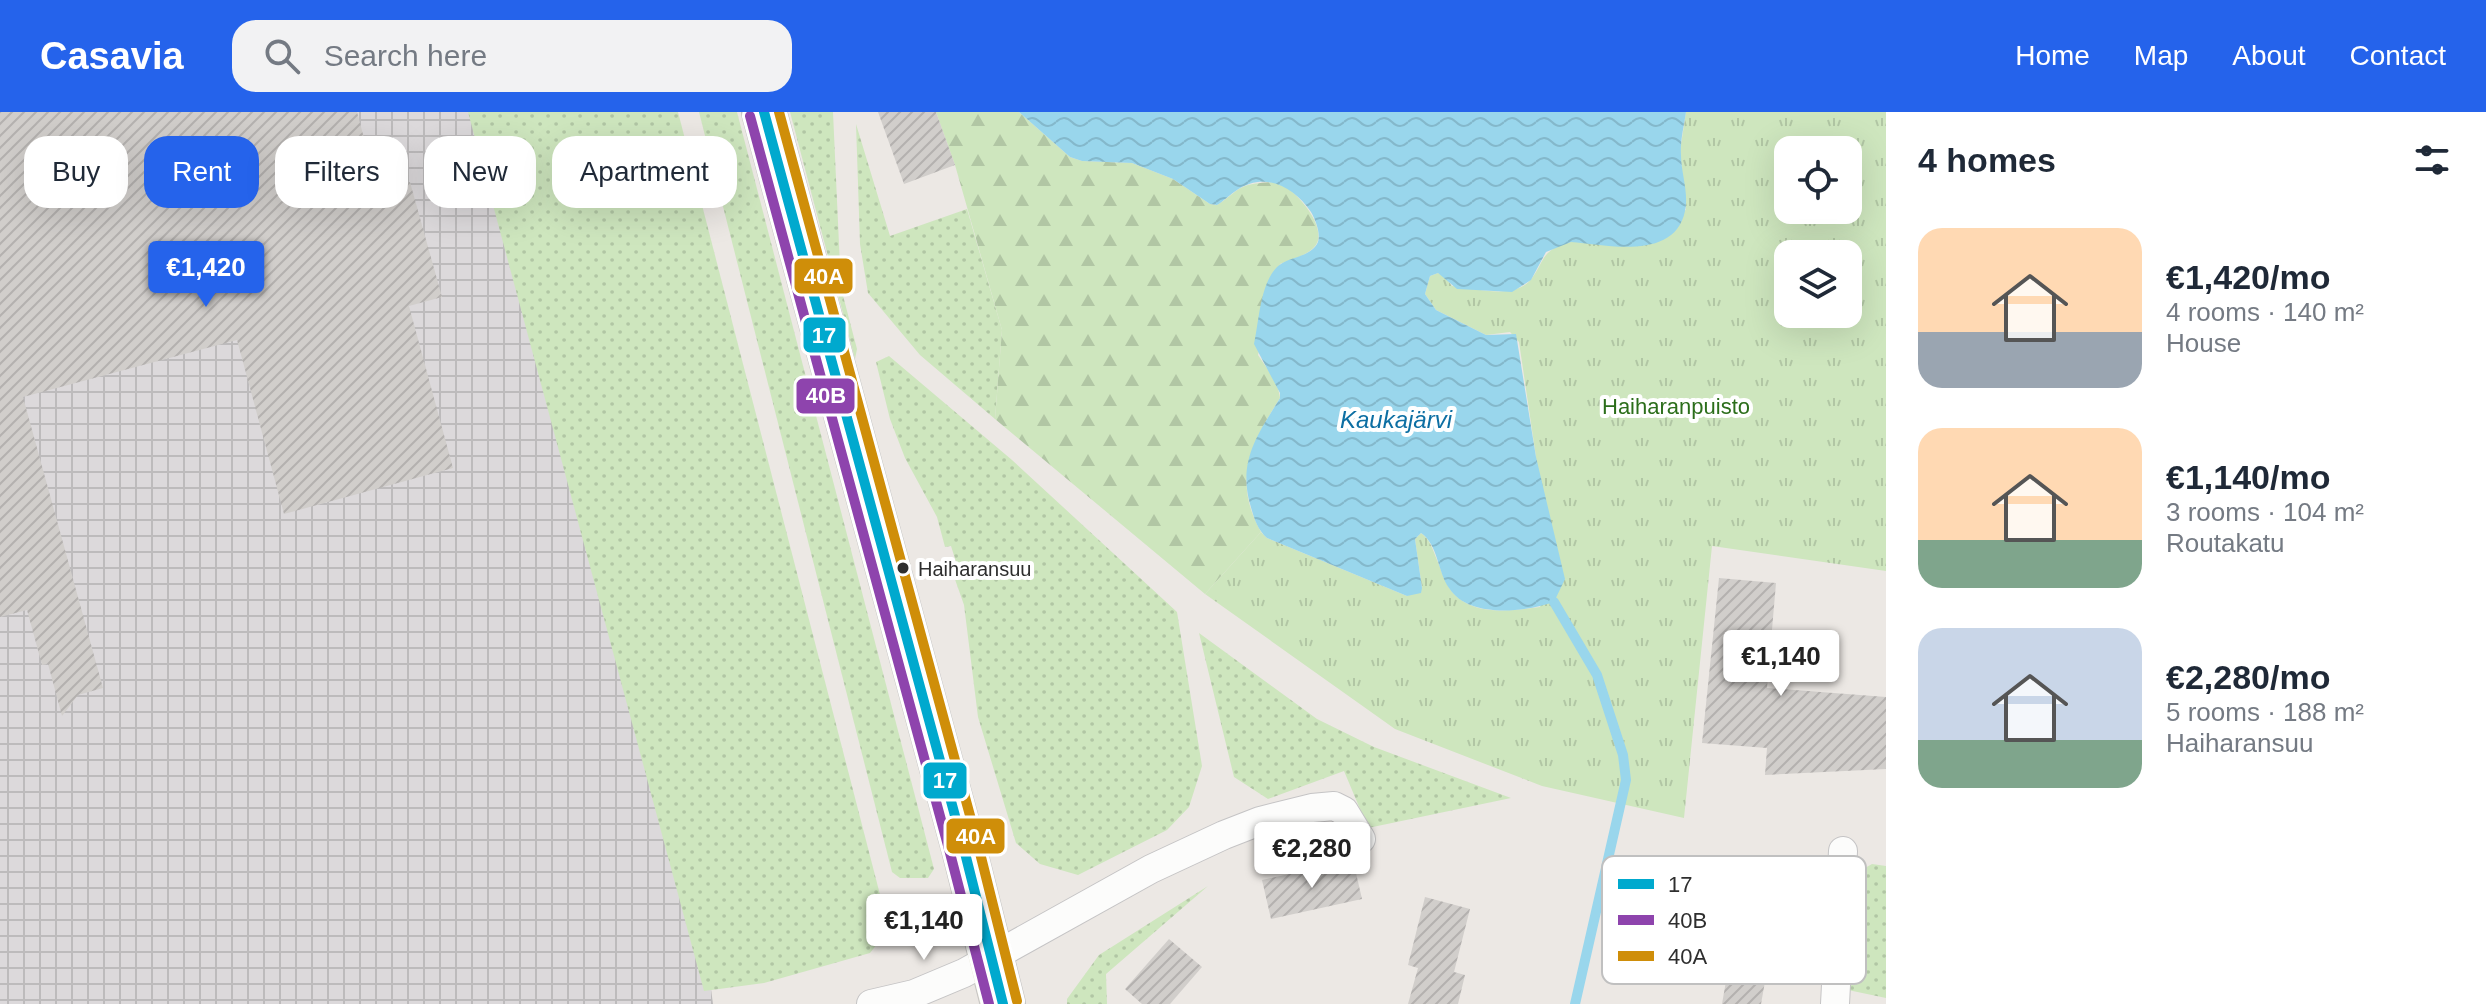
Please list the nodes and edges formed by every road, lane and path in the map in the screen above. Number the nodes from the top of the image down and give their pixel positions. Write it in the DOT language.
graph roads {
  1 [pos="764,112"];
  2 [pos="1361,839"];
  3 [pos="1843,851"];
  4 [pos="1843,856"];
  5 [pos="992,959"];
  6 [pos="1836,984"];
  7 [pos="871,1004"];
  8 [pos="1003,1004"];
  9 [pos="1835,1004"];
  1 -- 5 [label="main road"];
  2 -- 5 [label="street"];
  3 -- 4 [label="street"];
  5 -- 7 [label="street"];
  5 -- 8 [label="main road"];
  6 -- 9 [label="street"];
}
